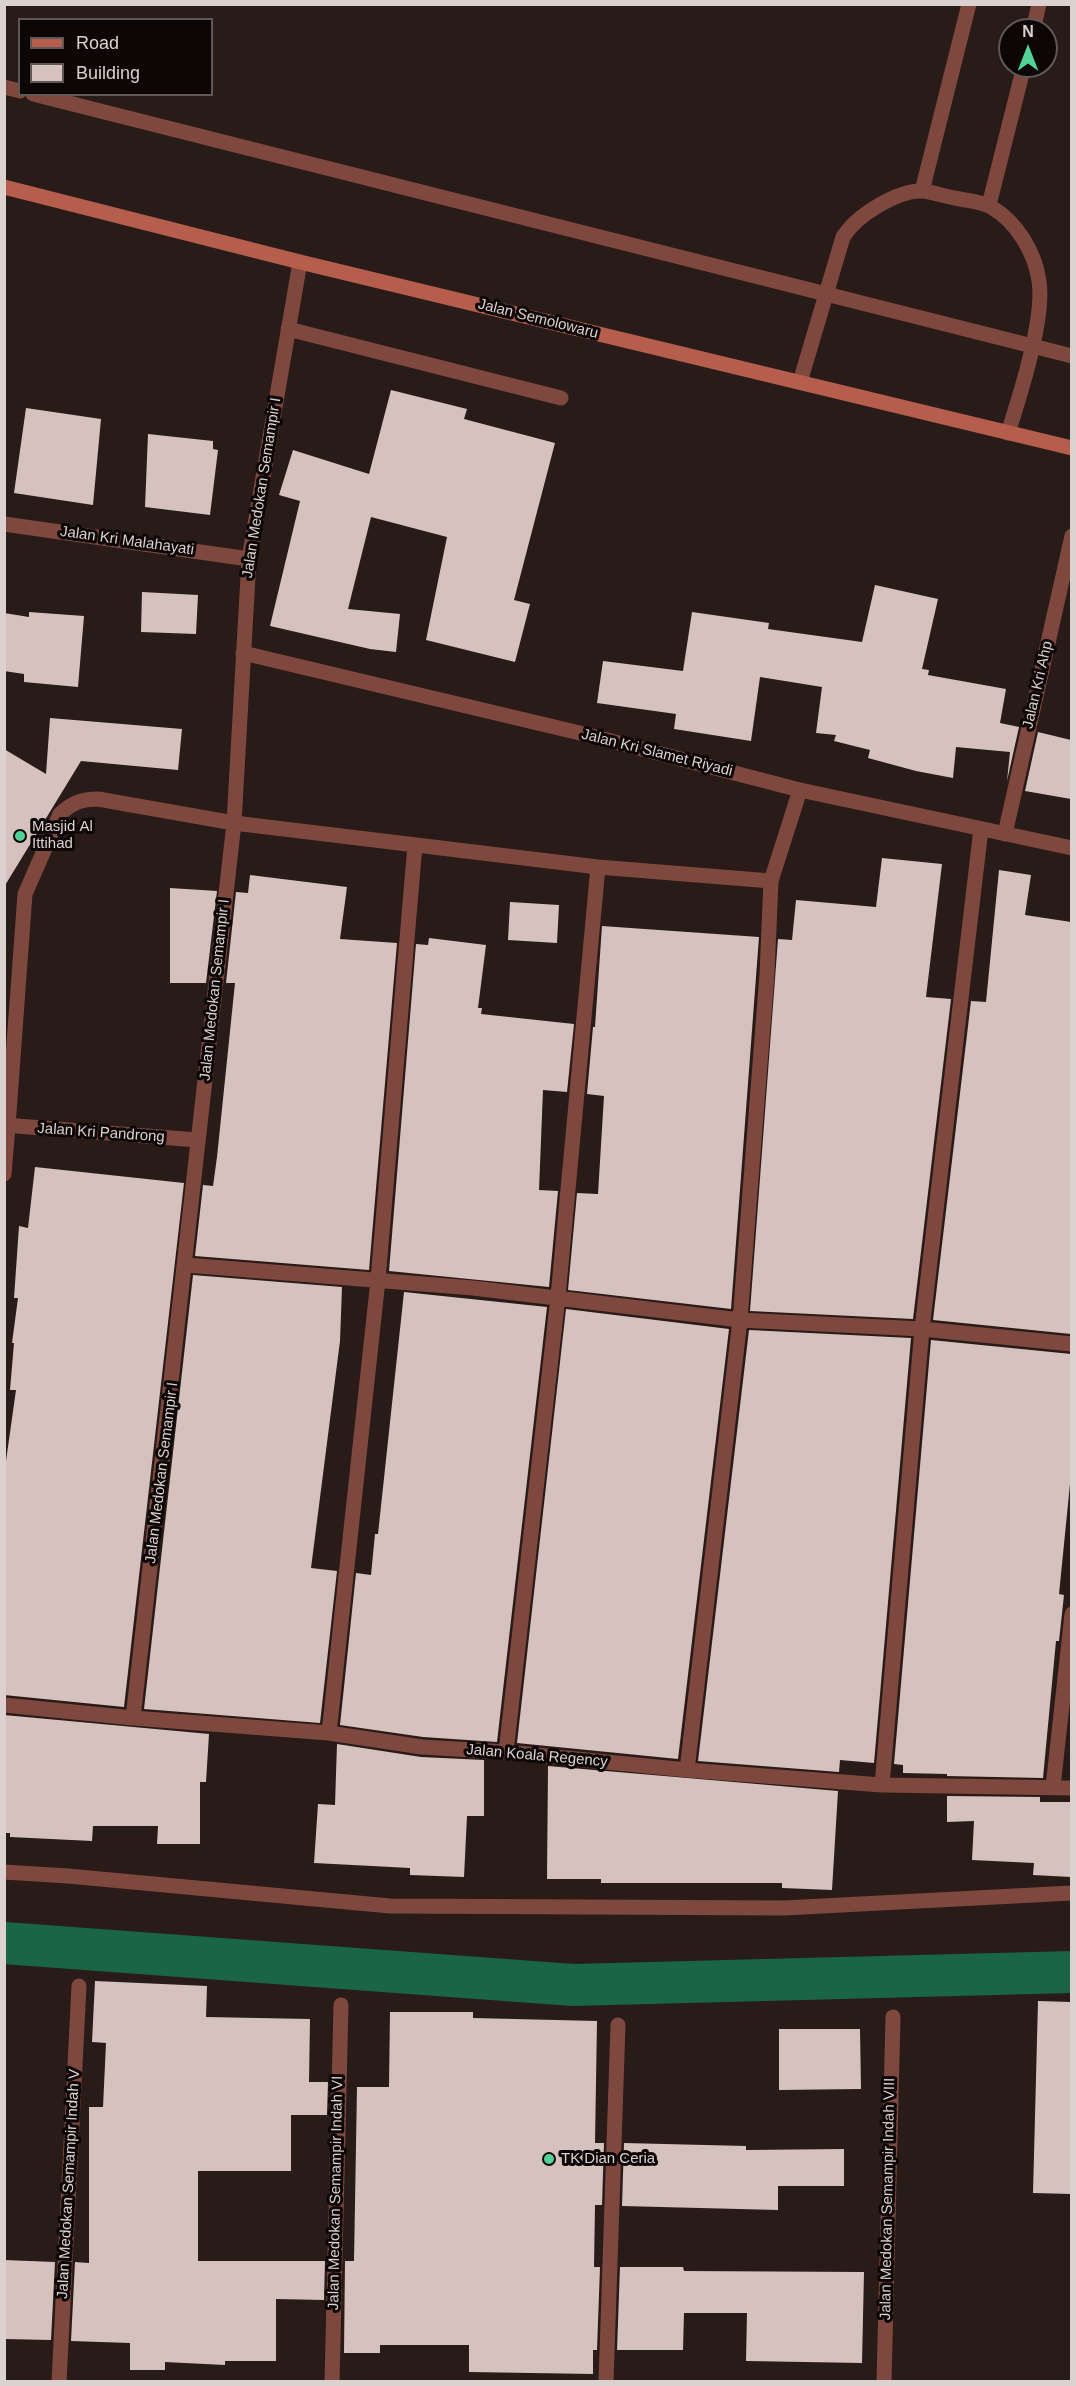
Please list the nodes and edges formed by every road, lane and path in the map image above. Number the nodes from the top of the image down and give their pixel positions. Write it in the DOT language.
graph roads {
  1 [pos="969,4"];
  2 [pos="1021,78"];
  3 [pos="41,96"];
  4 [pos="4,187"];
  5 [pos="922,191"];
  6 [pos="989,206"];
  7 [pos="300,262"];
  8 [pos="824,301"];
  9 [pos="288,329"];
  10 [pos="1030,352"];
  11 [pos="1071,356"];
  12 [pos="800,382"];
  13 [pos="561,398"];
  14 [pos="1008,433"];
  15 [pos="1071,448"];
  16 [pos="4,524"];
  17 [pos="1071,536"];
  18 [pos="249,559"];
  19 [pos="243,652"];
  20 [pos="800,790"];
  21 [pos="234,824"];
  22 [pos="981,829"];
  23 [pos="1005,834"];
  24 [pos="415,845"];
  25 [pos="1071,848"];
  26 [pos="598,867"];
  27 [pos="771,881"];
  28 [pos="7,1126"];
  29 [pos="198,1140"];
  30 [pos="4,1174"];
  31 [pos="186,1265"];
  32 [pos="378,1280"];
  33 [pos="558,1297"];
  34 [pos="740,1320"];
  35 [pos="922,1329"];
  36 [pos="1071,1344"];
  37 [pos="1071,1614"];
  38 [pos="4,1705"];
  39 [pos="133,1718"];
  40 [pos="329,1733"];
  41 [pos="506,1752"];
  42 [pos="687,1770"];
  43 [pos="882,1785"];
  44 [pos="1053,1787"];
  45 [pos="1071,1788"];
  46 [pos="4,1872"];
  47 [pos="1071,1893"];
  48 [pos="79,1986"];
  49 [pos="341,2005"];
  50 [pos="893,2017"];
  51 [pos="618,2025"];
  52 [pos="59,2382"];
  53 [pos="332,2382"];
  54 [pos="606,2382"];
  55 [pos="884,2382"];
  1 -- 5 [label="street"];
  2 -- 6 [label="street"];
  3 -- 8 [label="street"];
  4 -- 7 [label="main road, Jalan Semolowaru"];
  5 -- 6 [label="street"];
  5 -- 8 [label="street"];
  6 -- 10 [label="street"];
  7 -- 9 [label="street, Jalan Medokan Semampir I"];
  7 -- 12 [label="main road, Jalan Semolowaru"];
  8 -- 10 [label="street"];
  8 -- 12 [label="street"];
  9 -- 13 [label="street"];
  9 -- 18 [label="street, Jalan Medokan Semampir I"];
  10 -- 11 [label="street"];
  10 -- 14 [label="street"];
  12 -- 14 [label="main road, Jalan Semolowaru"];
  14 -- 15 [label="main road, Jalan Semolowaru"];
  16 -- 18 [label="street, Jalan Kri Malahayati"];
  17 -- 23 [label="street, Jalan Kri Ahp"];
  18 -- 19 [label="street, Jalan Medokan Semampir I"];
  19 -- 20 [label="street, Jalan Kri Slamet Riyadi"];
  19 -- 21 [label="street, Jalan Medokan Semampir I"];
  20 -- 22 [label="street, Jalan Kri Slamet Riyadi"];
  20 -- 27 [label="street"];
  21 -- 24 [label="street"];
  21 -- 28 [label="street"];
  21 -- 29 [label="street, Jalan Medokan Semampir I"];
  22 -- 23 [label="street, Jalan Kri Slamet Riyadi"];
  22 -- 35 [label="street"];
  23 -- 25 [label="street, Jalan Kri Slamet Riyadi"];
  24 -- 26 [label="street"];
  24 -- 32 [label="street"];
  26 -- 27 [label="street"];
  26 -- 33 [label="street"];
  27 -- 34 [label="street"];
  28 -- 29 [label="street, Jalan Kri Pandrong"];
  28 -- 30 [label="street"];
  29 -- 31 [label="street, Jalan Medokan Semampir I"];
  31 -- 32 [label="street"];
  31 -- 39 [label="street, Jalan Medokan Semampir I"];
  32 -- 33 [label="street"];
  32 -- 40 [label="street"];
  33 -- 34 [label="street"];
  33 -- 41 [label="street"];
  34 -- 35 [label="street"];
  34 -- 42 [label="street"];
  35 -- 36 [label="street"];
  35 -- 43 [label="street"];
  37 -- 44 [label="street"];
  38 -- 39 [label="street, Jalan Koala Regency"];
  39 -- 40 [label="street, Jalan Koala Regency"];
  40 -- 41 [label="street, Jalan Koala Regency"];
  41 -- 42 [label="street, Jalan Koala Regency"];
  42 -- 43 [label="street, Jalan Koala Regency"];
  43 -- 44 [label="street, Jalan Koala Regency"];
  44 -- 45 [label="street, Jalan Koala Regency"];
  46 -- 47 [label="street"];
  48 -- 52 [label="street, Jalan Medokan Semampir Indah V"];
  49 -- 53 [label="street, Jalan Medokan Semampir Indah VI"];
  50 -- 55 [label="street, Jalan Medokan Semampir Indah VIII"];
  51 -- 54 [label="street"];
}
